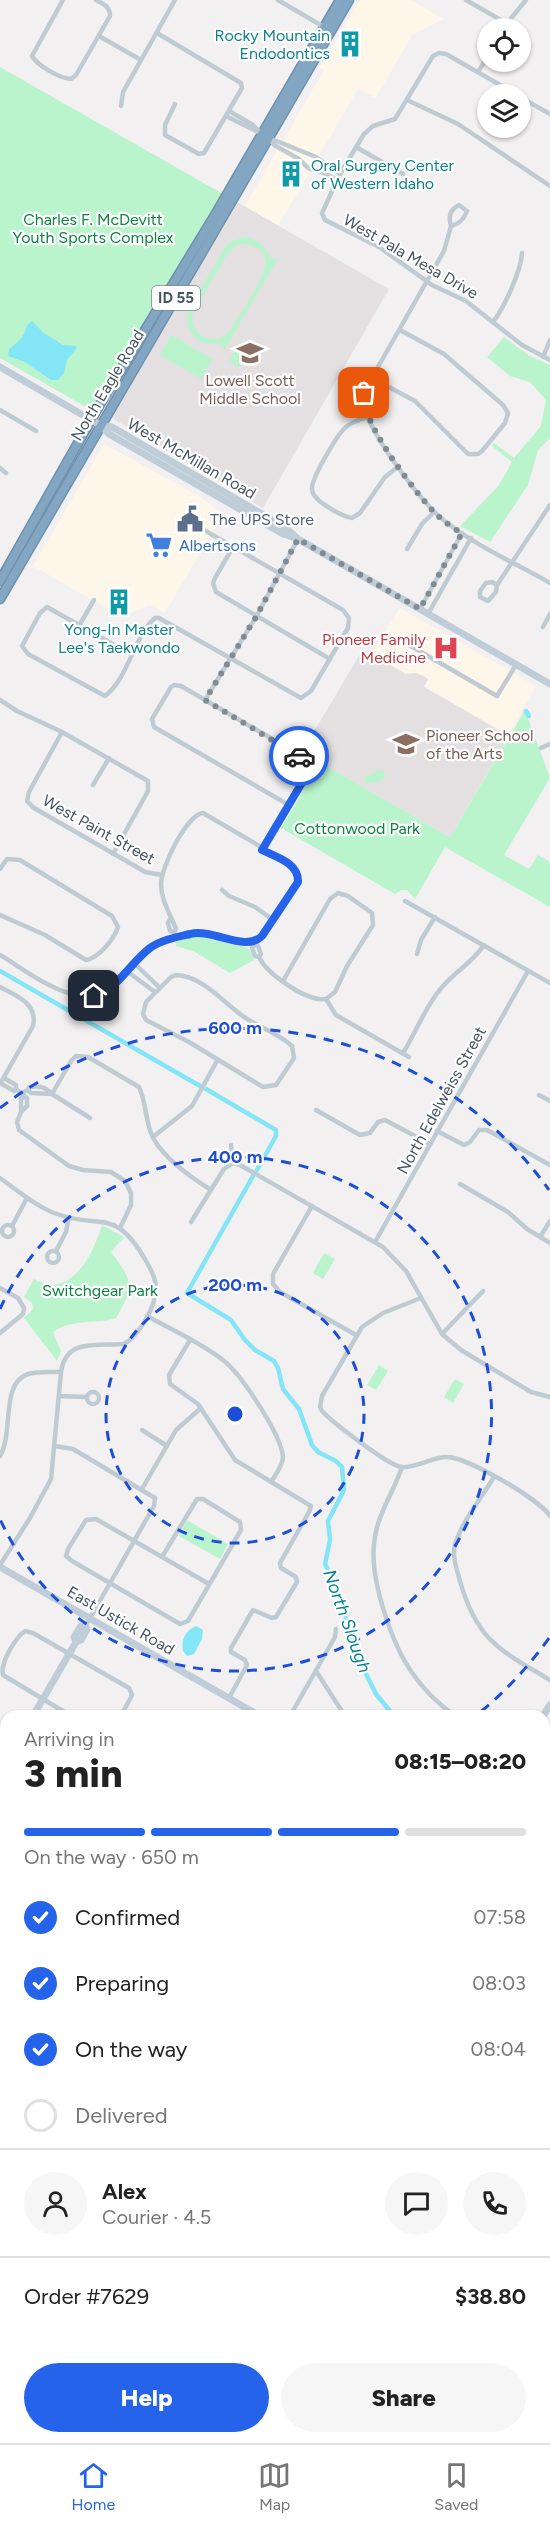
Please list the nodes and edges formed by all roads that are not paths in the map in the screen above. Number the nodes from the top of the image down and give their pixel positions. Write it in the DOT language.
graph roads {
  1 [pos="63,0"];
  2 [pos="96,0"];
  3 [pos="176,0"];
  4 [pos="278,0"];
  5 [pos="340,0"];
  6 [pos="349,0"];
  7 [pos="466,0"];
  8 [pos="526,0"];
  9 [pos="493,18"];
  10 [pos="511,18"];
  11 [pos="324,27"];
  12 [pos="157,33"];
  13 [pos="99,36"];
  14 [pos="141,60"];
  15 [pos="477,71"];
  16 [pos="478,72"];
  17 [pos="499,84"];
  18 [pos="407,100"];
  19 [pos="531,103"];
  20 [pos="175,104"];
  21 [pos="121,106"];
  22 [pos="228,114"];
  23 [pos="550,114"];
  24 [pos="266,136"];
  25 [pos="356,147"];
  26 [pos="340,174"];
  27 [pos="403,174"];
  28 [pos="337,180"];
  29 [pos="550,186"];
  30 [pos="451,226"];
  31 [pos="522,253"];
  32 [pos="428,282"];
  33 [pos="493,322"];
  34 [pos="400,330"];
  35 [pos="550,340"];
  36 [pos="543,357"];
  37 [pos="550,360"];
  38 [pos="0,367"];
  39 [pos="372,378"];
  40 [pos="0,410"];
  41 [pos="367,417"];
  42 [pos="91,420"];
  43 [pos="100,425"];
  44 [pos="36,431"];
  45 [pos="399,466"];
  46 [pos="0,468"];
  47 [pos="6,473"];
  48 [pos="550,505"];
  49 [pos="254,510"];
  50 [pos="434,512"];
  51 [pos="204,530"];
  52 [pos="462,533"];
  53 [pos="283,534"];
  54 [pos="471,538"];
  55 [pos="298,539"];
  56 [pos="233,547"];
  57 [pos="407,549"];
  58 [pos="513,562"];
  59 [pos="280,574"];
  60 [pos="0,580"];
  61 [pos="550,583"];
  62 [pos="497,585"];
  63 [pos="0,599"];
  64 [pos="94,600"];
  65 [pos="420,609"];
  66 [pos="428,614"];
  67 [pos="550,614"];
  68 [pos="256,617"];
  69 [pos="80,624"];
  70 [pos="543,627"];
  71 [pos="409,645"];
  72 [pos="132,655"];
  73 [pos="231,658"];
  74 [pos="330,659"];
  75 [pos="516,665"];
  76 [pos="550,684"];
  77 [pos="0,700"];
  78 [pos="205,700"];
  79 [pos="62,732"];
  80 [pos="550,744"];
  81 [pos="541,748"];
  82 [pos="109,758"];
  83 [pos="93,785"];
  84 [pos="289,805"];
  85 [pos="262,850"];
  86 [pos="113,854"];
  87 [pos="0,869"];
  88 [pos="162,875"];
  89 [pos="222,890"];
  90 [pos="405,901"];
  91 [pos="0,915"];
  92 [pos="435,917"];
  93 [pos="273,920"];
  94 [pos="176,938"];
  95 [pos="254,943"];
  96 [pos="484,945"];
  97 [pos="417,954"];
  98 [pos="0,956"];
  99 [pos="135,963"];
  100 [pos="528,970"];
  101 [pos="128,972"];
  102 [pos="283,981"];
  103 [pos="550,983"];
  104 [pos="0,987"];
  105 [pos="157,990"];
  106 [pos="326,999"];
  107 [pos="403,1053"];
  108 [pos="409,1057"];
  109 [pos="217,1061"];
  110 [pos="4,1078"];
  111 [pos="0,1084"];
  112 [pos="16,1089"];
  113 [pos="52,1094"];
  114 [pos="23,1095"];
  115 [pos="539,1095"];
  116 [pos="550,1101"];
  117 [pos="316,1110"];
  118 [pos="90,1118"];
  119 [pos="437,1131"];
  120 [pos="153,1137"];
  121 [pos="430,1144"];
  122 [pos="231,1145"];
  123 [pos="233,1163"];
  124 [pos="550,1165"];
  125 [pos="0,1178"];
  126 [pos="460,1184"];
  127 [pos="212,1190"];
  128 [pos="27,1198"];
  129 [pos="312,1206"];
  130 [pos="69,1217"];
  131 [pos="550,1221"];
  132 [pos="191,1222"];
  133 [pos="12,1226"];
  134 [pos="120,1228"];
  135 [pos="540,1237"];
  136 [pos="375,1242"];
  137 [pos="550,1243"];
  138 [pos="56,1251"];
  139 [pos="0,1288"];
  140 [pos="483,1291"];
  141 [pos="421,1298"];
  142 [pos="147,1316"];
  143 [pos="0,1333"];
  144 [pos="442,1334"];
  145 [pos="356,1335"];
  146 [pos="190,1340"];
  147 [pos="61,1372"];
  148 [pos="59,1396"];
  149 [pos="87,1397"];
  150 [pos="550,1397"];
  151 [pos="201,1408"];
  152 [pos="142,1430"];
  153 [pos="55,1446"];
  154 [pos="167,1446"];
  155 [pos="0,1456"];
  156 [pos="402,1467"];
  157 [pos="494,1477"];
  158 [pos="271,1482"];
  159 [pos="142,1489"];
  160 [pos="550,1516"];
  161 [pos="134,1541"];
  162 [pos="162,1557"];
  163 [pos="0,1566"];
  164 [pos="110,1583"];
  165 [pos="209,1584"];
  166 [pos="90,1618"];
  167 [pos="85,1626"];
  168 [pos="336,1629"];
  169 [pos="69,1653"];
  170 [pos="316,1671"];
  171 [pos="550,1680"];
  172 [pos="229,1698"];
  173 [pos="43,1700"];
  174 [pos="37,1710"];
  175 [pos="60,1710"];
  176 [pos="124,1710"];
  177 [pos="250,1710"];
  178 [pos="293,1710"];
  179 [pos="341,1710"];
  180 [pos="446,1710"];
  1 -- 13 [label="street"];
  2 -- 13 [label="street"];
  3 -- 12 [label="street"];
  4 -- 11 [label="street"];
  5 -- 11 [label="highway, North Eagle Road / ID 55"];
  6 -- 24 [label="highway, North Eagle Road / ID 55"];
  7 -- 9 [label="street"];
  8 -- 10 [label="street"];
  11 -- 24 [label="highway, North Eagle Road / ID 55"];
  12 -- 14 [label="street"];
  12 -- 22 [label="street"];
  13 -- 14 [label="street"];
  14 -- 21 [label="street"];
  15 -- 18 [label="street"];
  16 -- 17 [label="street"];
  18 -- 25 [label="street"];
  18 -- 29 [label="street"];
  19 -- 23 [label="street"];
  20 -- 22 [label="street"];
  22 -- 24 [label="street"];
  24 -- 26 [label="street"];
  24 -- 28 [label="street"];
  24 -- 42 [label="highway, North Eagle Road / ID 55"];
  24 -- 43 [label="highway, North Eagle Road / ID 55"];
  25 -- 26 [label="street"];
  25 -- 27 [label="street"];
  26 -- 28 [label="street"];
  28 -- 32 [label="street, West Pala Mesa Drive"];
  30 -- 30 [label="street"];
  30 -- 32 [label="street"];
  31 -- 33 [label="street"];
  32 -- 33 [label="street, West Pala Mesa Drive"];
  32 -- 34 [label="street"];
  33 -- 36 [label="street, West Pala Mesa Drive"];
  34 -- 39 [label="street"];
  34 -- 39 [label="street"];
  35 -- 36 [label="street"];
  36 -- 37 [label="street, West Pala Mesa Drive"];
  38 -- 42 [label="main road, West McMillan Road"];
  39 -- 41 [label="street"];
  40 -- 44 [label="street"];
  41 -- 45 [label="street"];
  41 -- 45 [label="street"];
  42 -- 43 [label="main road, West McMillan Road"];
  42 -- 60 [label="highway, North Eagle Road / ID 55"];
  43 -- 49 [label="main road, West McMillan Road"];
  43 -- 53 [label="main road, West McMillan Road"];
  43 -- 63 [label="highway, North Eagle Road / ID 55"];
  45 -- 50 [label="street"];
  46 -- 47 [label="street"];
  48 -- 58 [label="street"];
  49 -- 53 [label="main road"];
  49 -- 55 [label="main road, West McMillan Road"];
  50 -- 52 [label="street"];
  50 -- 57 [label="street"];
  51 -- 56 [label="street"];
  52 -- 54 [label="street"];
  52 -- 65 [label="street"];
  53 -- 55 [label="main road, West McMillan Road"];
  54 -- 58 [label="street"];
  54 -- 66 [label="street"];
  55 -- 59 [label="street"];
  55 -- 65 [label="main road, West McMillan Road"];
  56 -- 59 [label="street"];
  56 -- 68 [label="street"];
  58 -- 61 [label="street"];
  58 -- 62 [label="street"];
  59 -- 68 [label="street"];
  59 -- 74 [label="street"];
  62 -- 62 [label="street"];
  64 -- 69 [label="street"];
  65 -- 66 [label="main road, West McMillan Road"];
  66 -- 75 [label="main road, West McMillan Road"];
  67 -- 70 [label="street"];
  68 -- 73 [label="street"];
  68 -- 74 [label="street"];
  69 -- 72 [label="street"];
  69 -- 72 [label="street"];
  71 -- 75 [label="street"];
  72 -- 73 [label="street"];
  73 -- 74 [label="street"];
  73 -- 78 [label="street"];
  75 -- 76 [label="main road, West McMillan Road"];
  77 -- 79 [label="street"];
  78 -- 84 [label="street"];
  78 -- 84 [label="street"];
  79 -- 82 [label="street"];
  79 -- 86 [label="street, West Paint Street"];
  80 -- 81 [label="street"];
  82 -- 83 [label="street"];
  82 -- 86 [label="street"];
  84 -- 85 [label="street"];
  85 -- 88 [label="street"];
  85 -- 93 [label="street"];
  86 -- 88 [label="street, West Paint Street"];
  87 -- 91 [label="street"];
  88 -- 94 [label="street"];
  89 -- 93 [label="street"];
  90 -- 92 [label="street"];
  92 -- 96 [label="street"];
  92 -- 97 [label="street"];
  93 -- 95 [label="street"];
  94 -- 95 [label="street"];
  94 -- 99 [label="street"];
  95 -- 102 [label="street"];
  96 -- 100 [label="street"];
  96 -- 107 [label="street"];
  98 -- 101 [label="street"];
  99 -- 101 [label="street"];
  99 -- 105 [label="street"];
  100 -- 103 [label="street"];
  100 -- 119 [label="street, North Edelweiss Street"];
  101 -- 105 [label="street"];
  102 -- 106 [label="street"];
  102 -- 106 [label="street"];
  104 -- 110 [label="street"];
  105 -- 109 [label="street"];
  105 -- 109 [label="street"];
  106 -- 107 [label="street"];
  107 -- 108 [label="street"];
  109 -- 120 [label="street"];
  110 -- 111 [label="street"];
  110 -- 112 [label="street"];
  111 -- 112 [label="street"];
  112 -- 114 [label="street"];
  113 -- 114 [label="street"];
  113 -- 118 [label="street"];
  113 -- 120 [label="street"];
  114 -- 134 [label="street"];
  115 -- 116 [label="street"];
  117 -- 121 [label="street"];
  119 -- 121 [label="street, North Edelweiss Street"];
  119 -- 124 [label="street"];
  120 -- 127 [label="street"];
  121 -- 136 [label="street, North Edelweiss Street"];
  122 -- 123 [label="street"];
  123 -- 127 [label="street"];
  123 -- 129 [label="street"];
  125 -- 128 [label="street"];
  126 -- 135 [label="street"];
  127 -- 132 [label="street"];
  128 -- 130 [label="street"];
  128 -- 133 [label="street"];
  129 -- 136 [label="street"];
  129 -- 145 [label="street"];
  130 -- 134 [label="street"];
  130 -- 138 [label="street"];
  131 -- 135 [label="street"];
  134 -- 142 [label="street"];
  135 -- 137 [label="street"];
  136 -- 141 [label="street"];
  139 -- 143 [label="street"];
  140 -- 144 [label="street"];
  141 -- 144 [label="street"];
  141 -- 145 [label="street"];
  142 -- 146 [label="street"];
  142 -- 147 [label="street"];
  144 -- 150 [label="street"];
  145 -- 156 [label="street"];
  146 -- 151 [label="street"];
  146 -- 158 [label="street"];
  147 -- 148 [label="street"];
  147 -- 155 [label="street"];
  148 -- 149 [label="street"];
  148 -- 153 [label="street"];
  151 -- 154 [label="street"];
  151 -- 158 [label="street"];
  152 -- 154 [label="street"];
  153 -- 159 [label="street"];
  153 -- 163 [label="street"];
  154 -- 159 [label="street"];
  156 -- 157 [label="street"];
  156 -- 180 [label="street"];
  157 -- 160 [label="street"];
  157 -- 171 [label="street"];
  158 -- 172 [label="street"];
  159 -- 161 [label="street"];
  161 -- 162 [label="street"];
  161 -- 164 [label="street"];
  161 -- 164 [label="street"];
  162 -- 165 [label="street"];
  162 -- 165 [label="street"];
  163 -- 166 [label="main road, East Ustick Road"];
  164 -- 165 [label="street"];
  164 -- 166 [label="street"];
  166 -- 167 [label="street"];
  166 -- 172 [label="main road, East Ustick Road"];
  167 -- 169 [label="main road"];
  168 -- 170 [label="street"];
  169 -- 173 [label="main road"];
  169 -- 173 [label="street"];
  169 -- 176 [label="street"];
  170 -- 178 [label="street"];
  170 -- 179 [label="street"];
  172 -- 177 [label="main road, East Ustick Road"];
  173 -- 174 [label="main road"];
  173 -- 175 [label="street"];
}
